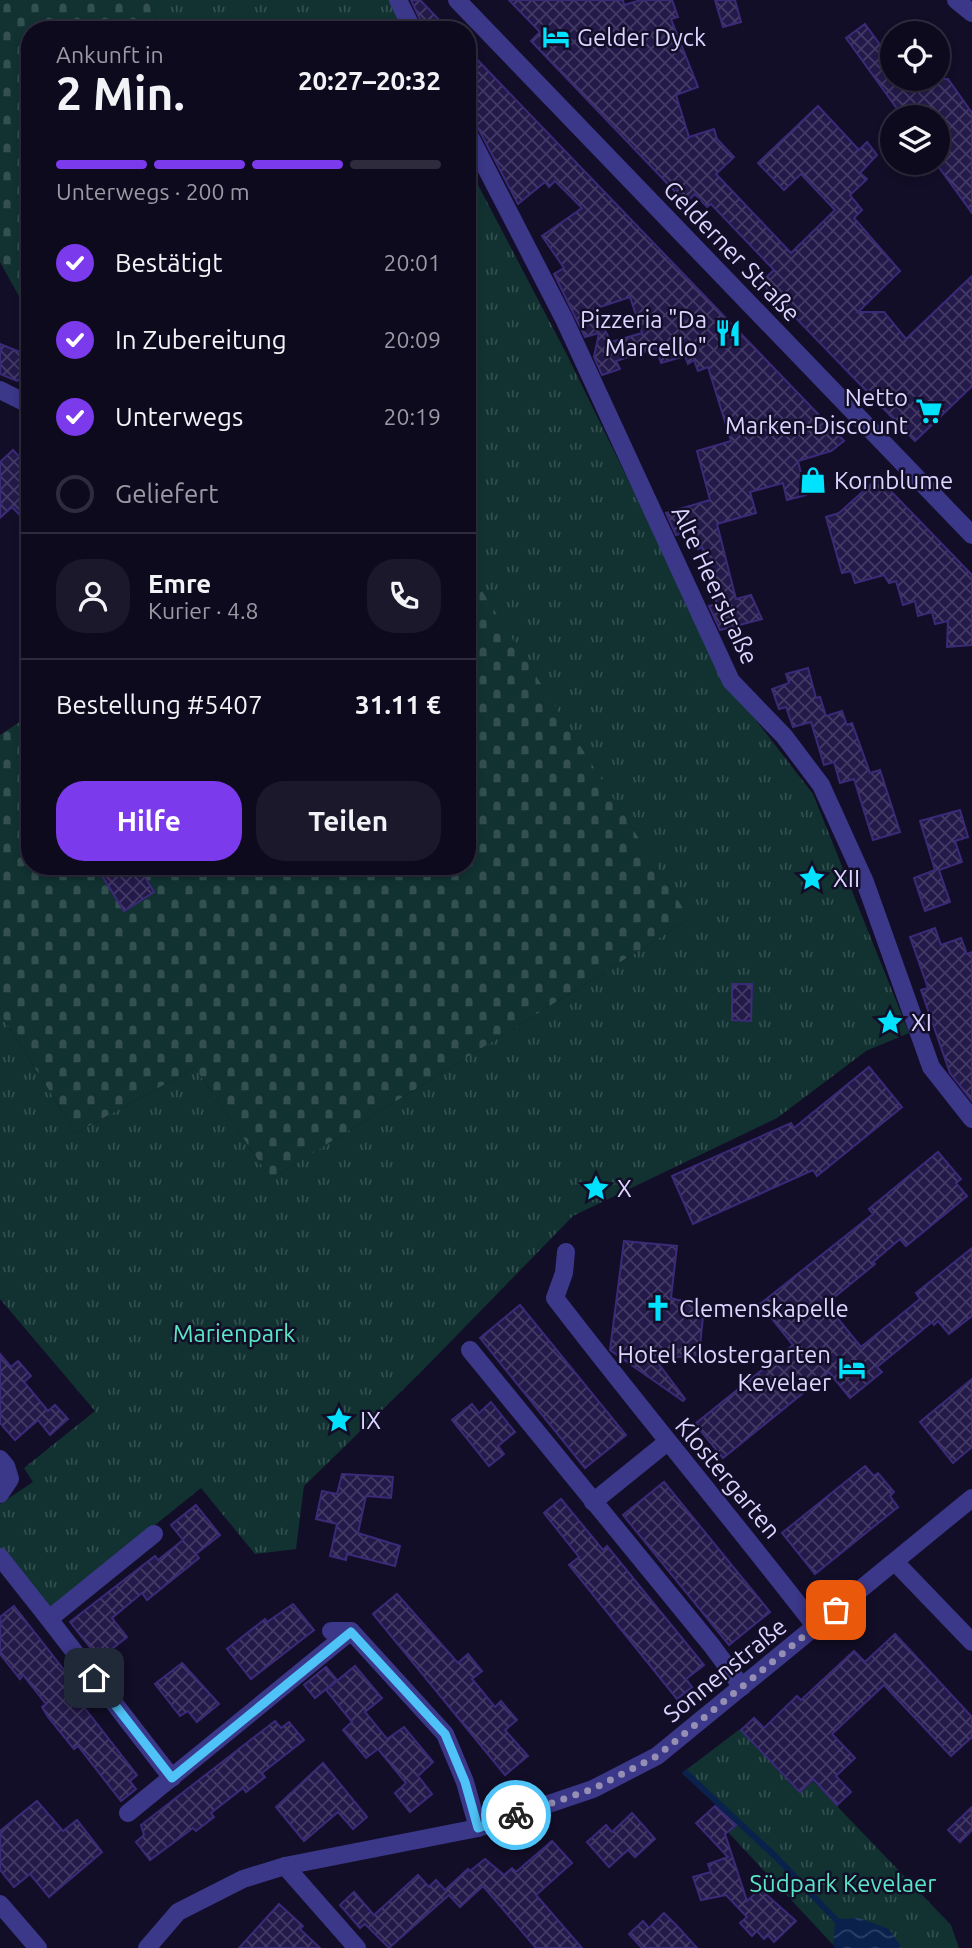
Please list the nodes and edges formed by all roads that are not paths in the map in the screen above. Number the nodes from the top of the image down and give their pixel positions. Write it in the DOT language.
graph roads {
  1 [pos="398,0"];
  2 [pos="457,0"];
  3 [pos="956,0"];
  4 [pos="972,13"];
  5 [pos="408,21"];
  6 [pos="476,148"];
  7 [pos="0,390"];
  8 [pos="21,400"];
  9 [pos="972,535"];
  10 [pos="972,1119"];
  11 [pos="566,1252"];
  12 [pos="470,1350"];
  13 [pos="666,1443"];
  14 [pos="0,1459"];
  15 [pos="0,1494"];
  16 [pos="972,1498"];
  17 [pos="593,1502"];
  18 [pos="154,1534"];
  19 [pos="0,1557"];
  20 [pos="895,1562"];
  21 [pos="49,1619"];
  22 [pos="816,1626"];
  23 [pos="331,1631"];
  24 [pos="351,1632"];
  25 [pos="972,1642"];
  26 [pos="742,1687"];
  27 [pos="172,1778"];
  28 [pos="128,1813"];
  29 [pos="478,1828"];
  30 [pos="285,1866"];
  31 [pos="0,1904"];
  32 [pos="38,1948"];
  33 [pos="147,1948"];
  34 [pos="357,1948"];
  1 -- 5 [label="street"];
  2 -- 9 [label="street, Gelderner Straße"];
  3 -- 4 [label="street"];
  6 -- 10 [label="street, Alte Heerstraße"];
  7 -- 8 [label="street"];
  11 -- 13 [label="street, Klostergarten"];
  12 -- 17 [label="street"];
  13 -- 17 [label="street"];
  13 -- 22 [label="street, Klostergarten"];
  14 -- 15 [label="street"];
  16 -- 20 [label="street, Sonnenstraße"];
  17 -- 26 [label="street"];
  18 -- 21 [label="street"];
  19 -- 21 [label="street"];
  20 -- 22 [label="street, Sonnenstraße"];
  20 -- 25 [label="street"];
  21 -- 27 [label="street"];
  22 -- 26 [label="street, Sonnenstraße"];
  23 -- 24 [label="street"];
  24 -- 27 [label="street"];
  24 -- 29 [label="street"];
  26 -- 29 [label="street, Sonnenstraße"];
  27 -- 28 [label="street"];
  29 -- 30 [label="street, Sonnenstraße"];
  30 -- 33 [label="street, Sonnenstraße"];
  30 -- 34 [label="street"];
  31 -- 32 [label="street"];
}
